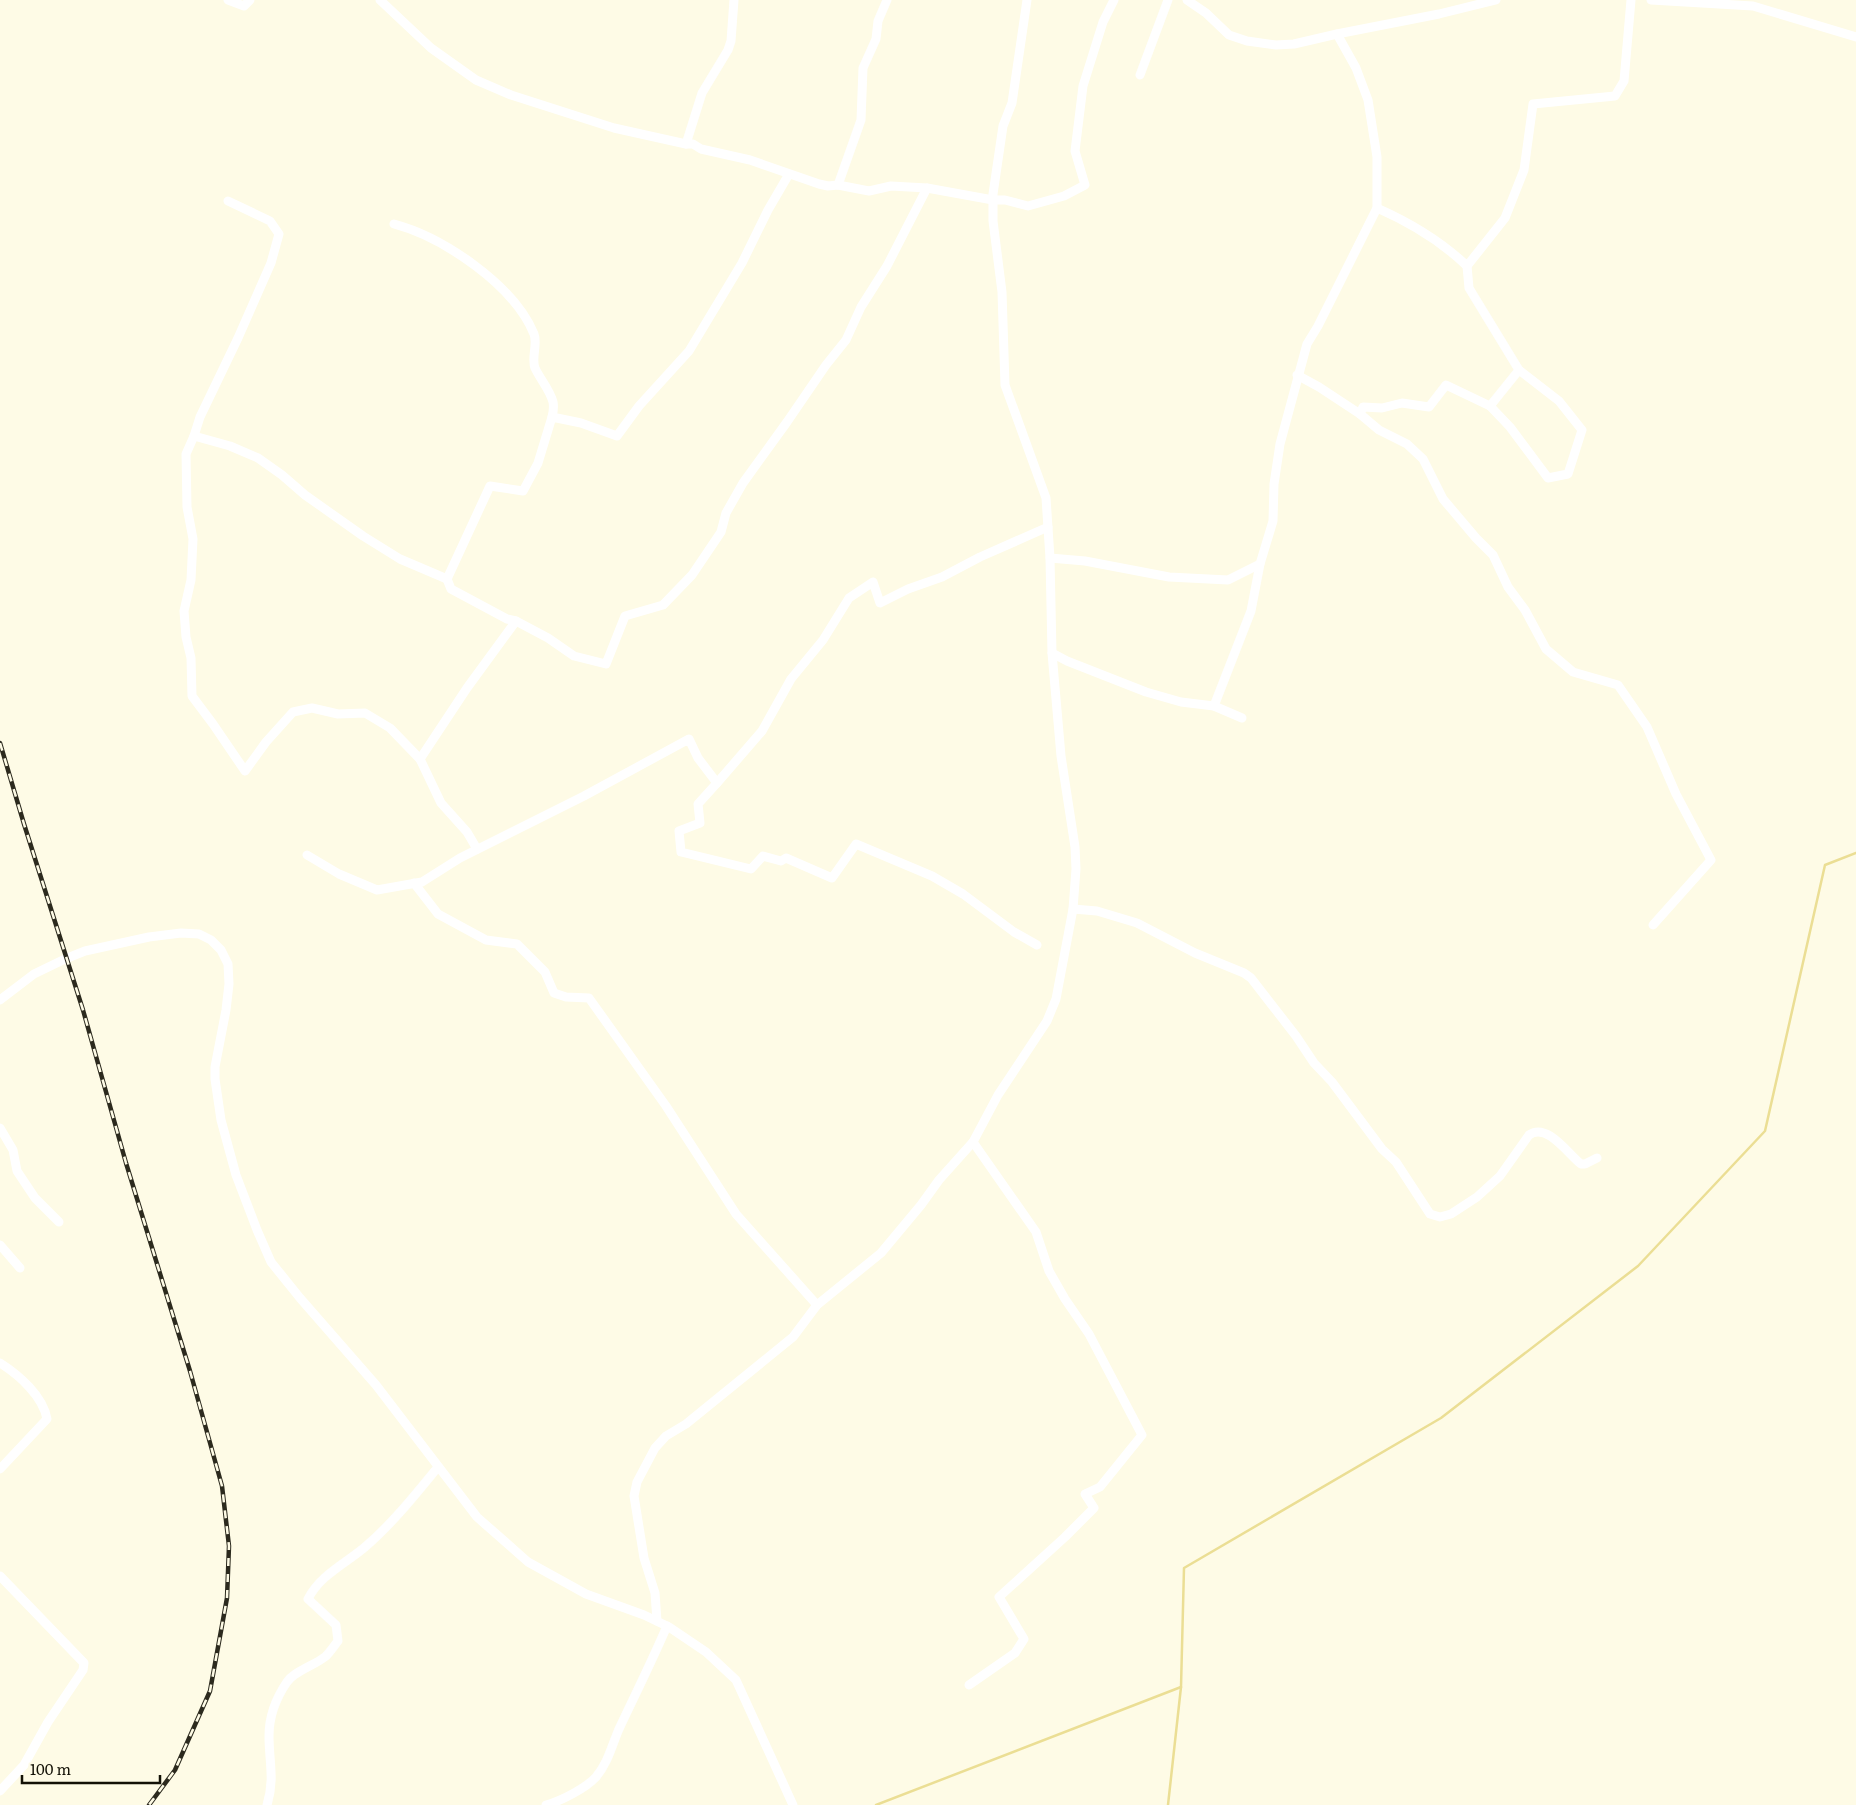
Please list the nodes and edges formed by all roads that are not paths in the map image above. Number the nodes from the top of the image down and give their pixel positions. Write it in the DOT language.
graph roads {
  1 [pos="228,0"];
  2 [pos="250,0"];
  3 [pos="380,0"];
  4 [pos="734,0"];
  5 [pos="887,0"];
  6 [pos="1027,0"];
  7 [pos="1114,0"];
  8 [pos="1168,0"];
  9 [pos="1186,0"];
  10 [pos="1496,0"];
  11 [pos="1631,0"];
  12 [pos="1651,0"];
  13 [pos="1337,34"];
  14 [pos="1856,37"];
  15 [pos="1140,75"];
  16 [pos="686,144"];
  17 [pos="789,174"];
  18 [pos="838,185"];
  19 [pos="927,188"];
  20 [pos="993,200"];
  21 [pos="228,201"];
  22 [pos="1377,208"];
  23 [pos="394,224"];
  24 [pos="1467,266"];
  25 [pos="1519,370"];
  26 [pos="1297,374"];
  27 [pos="1490,406"];
  28 [pos="1360,414"];
  29 [pos="552,417"];
  30 [pos="194,436"];
  31 [pos="1048,527"];
  32 [pos="1050,558"];
  33 [pos="1260,564"];
  34 [pos="447,579"];
  35 [pos="516,621"];
  36 [pos="1052,653"];
  37 [pos="1214,706"];
  38 [pos="1242,718"];
  39 [pos="420,759"];
  40 [pos="718,783"];
  41 [pos="477,849"];
  42 [pos="307,855"];
  43 [pos="414,883"];
  44 [pos="1073,909"];
  45 [pos="1653,926"];
  46 [pos="1037,945"];
  47 [pos="0,1000"];
  48 [pos="0,1128"];
  49 [pos="973,1142"];
  50 [pos="1597,1158"];
  51 [pos="59,1222"];
  52 [pos="0,1245"];
  53 [pos="20,1268"];
  54 [pos="817,1305"];
  55 [pos="0,1363"];
  56 [pos="438,1467"];
  57 [pos="0,1470"];
  58 [pos="0,1576"];
  59 [pos="657,1604"];
  60 [pos="644,1615"];
  61 [pos="658,1621"];
  62 [pos="667,1626"];
  63 [pos="969,1684"];
  64 [pos="0,1791"];
  65 [pos="267,1805"];
  66 [pos="546,1805"];
  67 [pos="793,1805"];
  1 -- 2 [label="street"];
  3 -- 16 [label="street"];
  4 -- 16 [label="street"];
  5 -- 18 [label="street"];
  6 -- 20 [label="street"];
  7 -- 20 [label="street"];
  8 -- 15 [label="street"];
  9 -- 13 [label="street"];
  10 -- 13 [label="street"];
  11 -- 24 [label="street"];
  12 -- 14 [label="street"];
  13 -- 22 [label="street"];
  16 -- 17 [label="street"];
  17 -- 18 [label="street"];
  17 -- 29 [label="street"];
  18 -- 19 [label="street"];
  19 -- 20 [label="street"];
  19 -- 35 [label="street"];
  20 -- 31 [label="street"];
  21 -- 30 [label="street"];
  22 -- 24 [label="street"];
  22 -- 26 [label="street"];
  23 -- 29 [label="street"];
  24 -- 25 [label="street"];
  25 -- 27 [label="street"];
  25 -- 27 [label="street"];
  26 -- 28 [label="street"];
  26 -- 33 [label="street"];
  27 -- 28 [label="street"];
  28 -- 45 [label="street"];
  29 -- 34 [label="street"];
  30 -- 34 [label="street"];
  30 -- 39 [label="street"];
  31 -- 32 [label="street"];
  31 -- 40 [label="street"];
  32 -- 33 [label="street"];
  32 -- 36 [label="street"];
  33 -- 37 [label="street"];
  34 -- 35 [label="street"];
  35 -- 39 [label="street"];
  36 -- 37 [label="street"];
  36 -- 44 [label="street"];
  37 -- 38 [label="street"];
  39 -- 41 [label="street"];
  40 -- 41 [label="street"];
  40 -- 46 [label="street"];
  41 -- 43 [label="street"];
  42 -- 43 [label="street"];
  43 -- 54 [label="street"];
  44 -- 49 [label="street"];
  44 -- 50 [label="street"];
  47 -- 56 [label="street"];
  48 -- 51 [label="street"];
  49 -- 54 [label="street"];
  49 -- 63 [label="street"];
  52 -- 53 [label="street"];
  54 -- 59 [label="street"];
  55 -- 57 [label="street"];
  56 -- 60 [label="street"];
  56 -- 65 [label="street"];
  58 -- 64 [label="street"];
  59 -- 60 [label="street"];
  59 -- 61 [label="street"];
  60 -- 61 [label="street"];
  61 -- 62 [label="street"];
  62 -- 66 [label="street"];
  62 -- 67 [label="street"];
}
